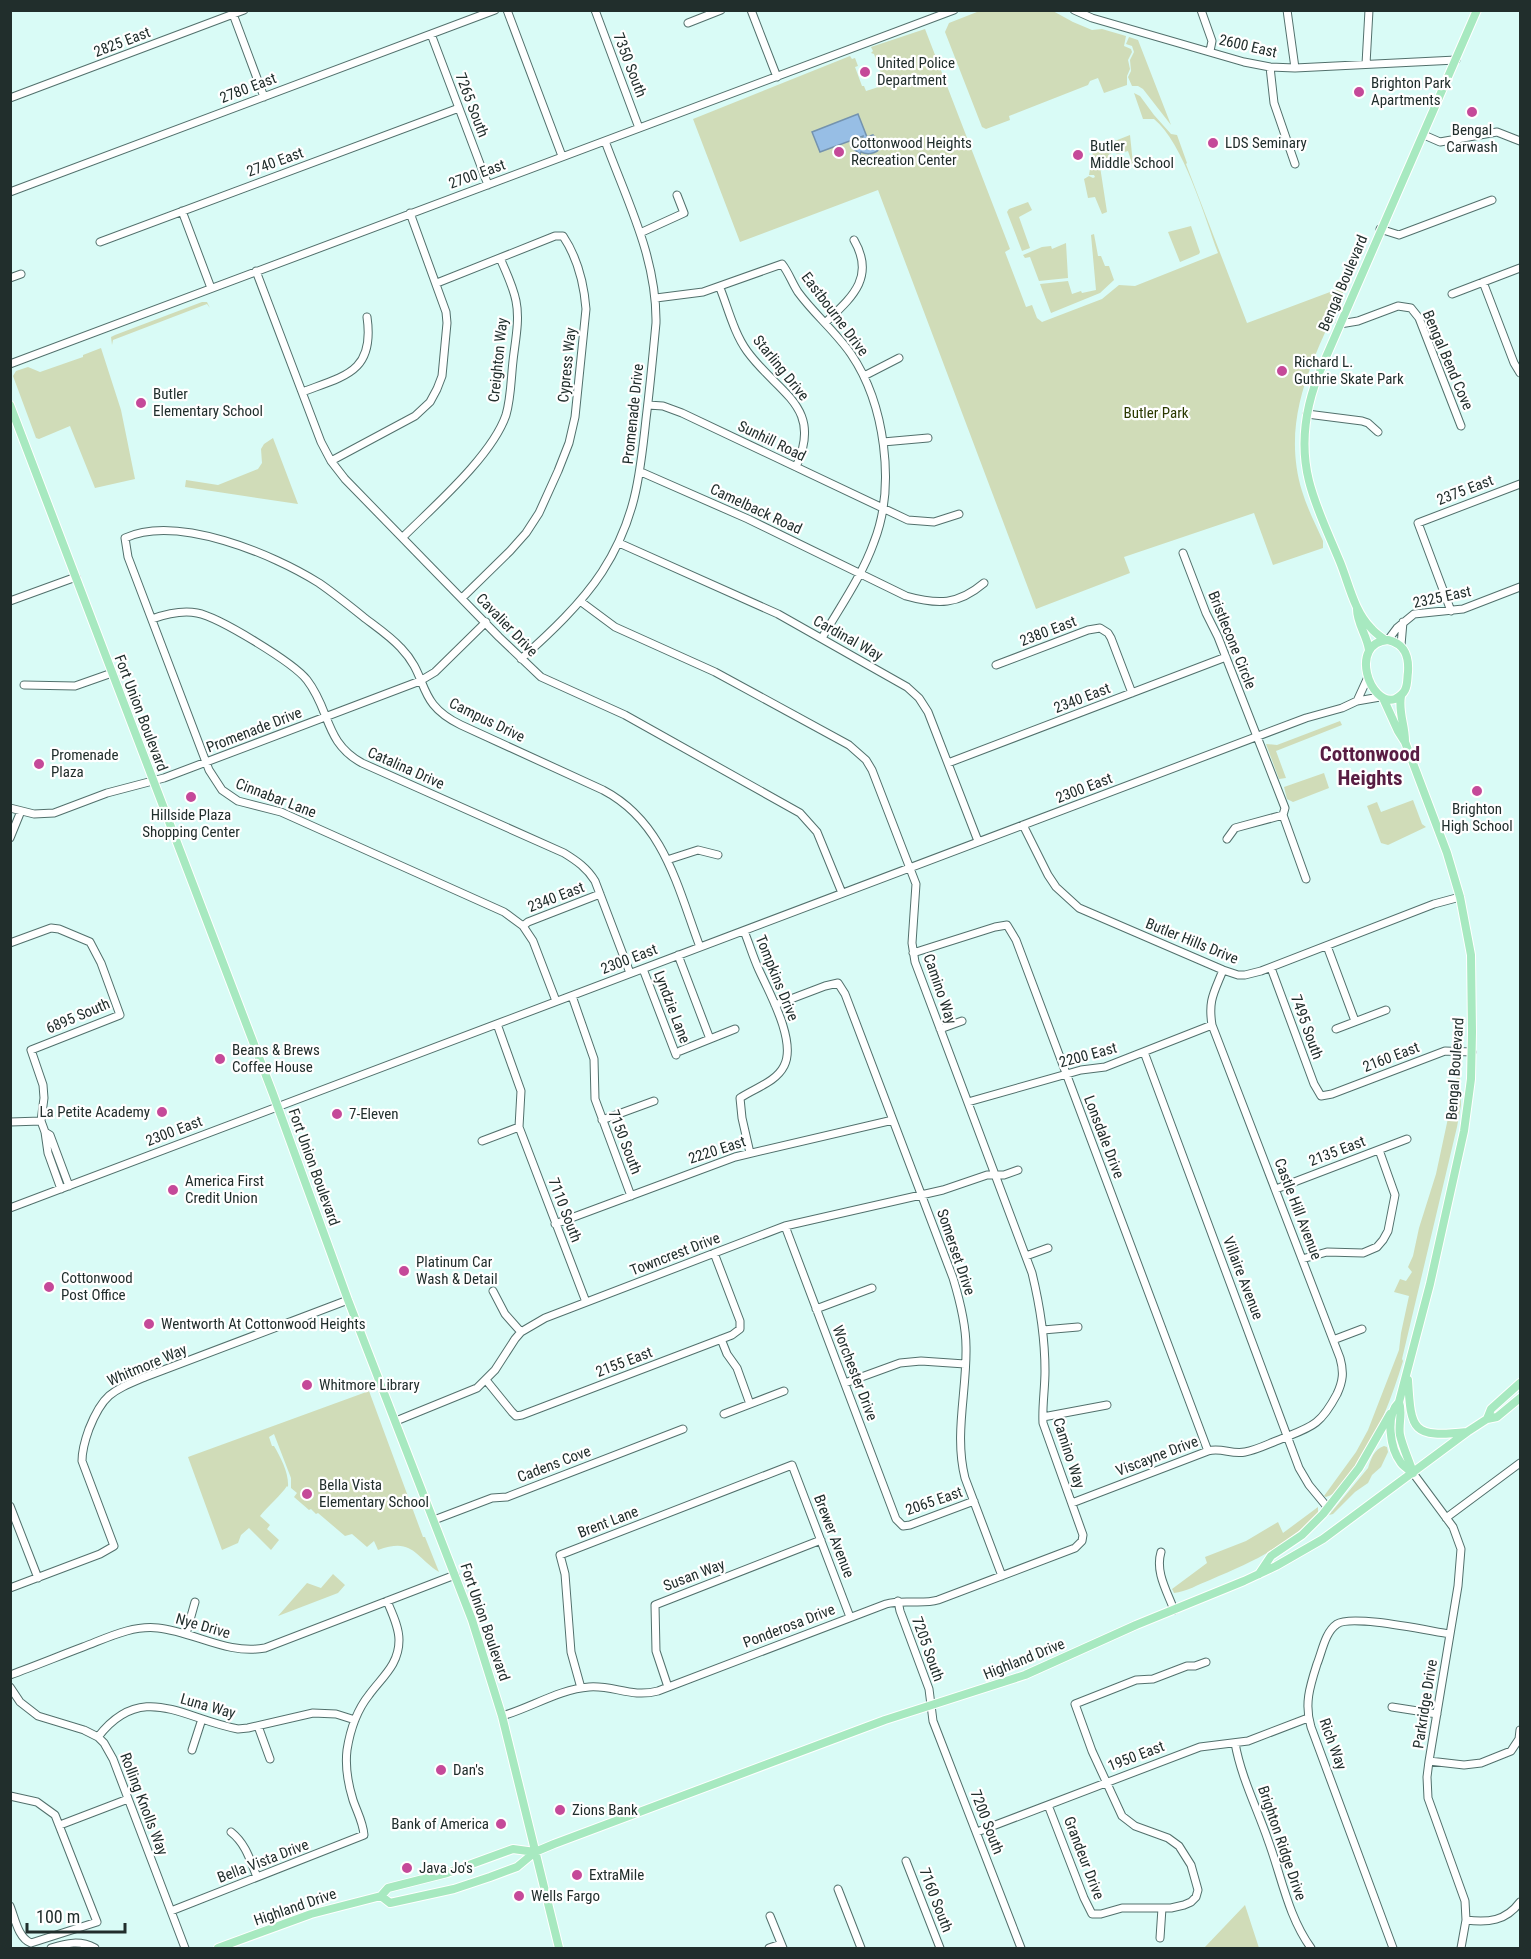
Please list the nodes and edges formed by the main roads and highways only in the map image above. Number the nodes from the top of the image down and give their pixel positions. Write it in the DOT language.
graph roads {
  1 [pos="1477,10"];
  2 [pos="10,405"];
  3 [pos="1357,609"];
  4 [pos="1387,640"];
  5 [pos="1369,650"];
  6 [pos="1401,696"];
  7 [pos="1382,698"];
  8 [pos="1405,742"];
  9 [pos="1408,1372"];
  10 [pos="1521,1383"];
  11 [pos="1521,1398"];
  12 [pos="1396,1404"];
  13 [pos="1487,1419"];
  14 [pos="1467,1432"];
  15 [pos="1413,1473"];
  16 [pos="1259,1574"];
  17 [pos="535,1852"];
  18 [pos="381,1896"];
  19 [pos="218,1948"];
  20 [pos="559,1948"];
  1 -- 3 [label="main road, Bengal Boulevard"];
  2 -- 17 [label="main road, Fort Union Boulevard"];
  3 -- 4 [label="main road, Bengal Boulevard"];
  3 -- 5 [label="main road, Bengal Boulevard"];
  4 -- 5 [label="main road"];
  4 -- 6 [label="main road"];
  5 -- 7 [label="main road"];
  6 -- 7 [label="main road"];
  6 -- 8 [label="main road, Bengal Boulevard"];
  7 -- 8 [label="main road, Bengal Boulevard"];
  8 -- 9 [label="main road, Bengal Boulevard"];
  9 -- 12 [label="main road, Bengal Boulevard"];
  9 -- 14 [label="main road"];
  10 -- 13 [label="main road, Highland Drive"];
  11 -- 13 [label="main road, Highland Drive"];
  12 -- 15 [label="main road, Bengal Boulevard"];
  12 -- 16 [label="main road"];
  13 -- 14 [label="main road, Highland Drive"];
  14 -- 15 [label="main road, Highland Drive"];
  15 -- 16 [label="main road, Highland Drive"];
  16 -- 17 [label="main road, Highland Drive"];
  17 -- 18 [label="main road, Highland Drive"];
  17 -- 18 [label="main road, Highland Drive"];
  17 -- 20 [label="main road, Fort Union Boulevard"];
  18 -- 19 [label="main road, Highland Drive"];
}
